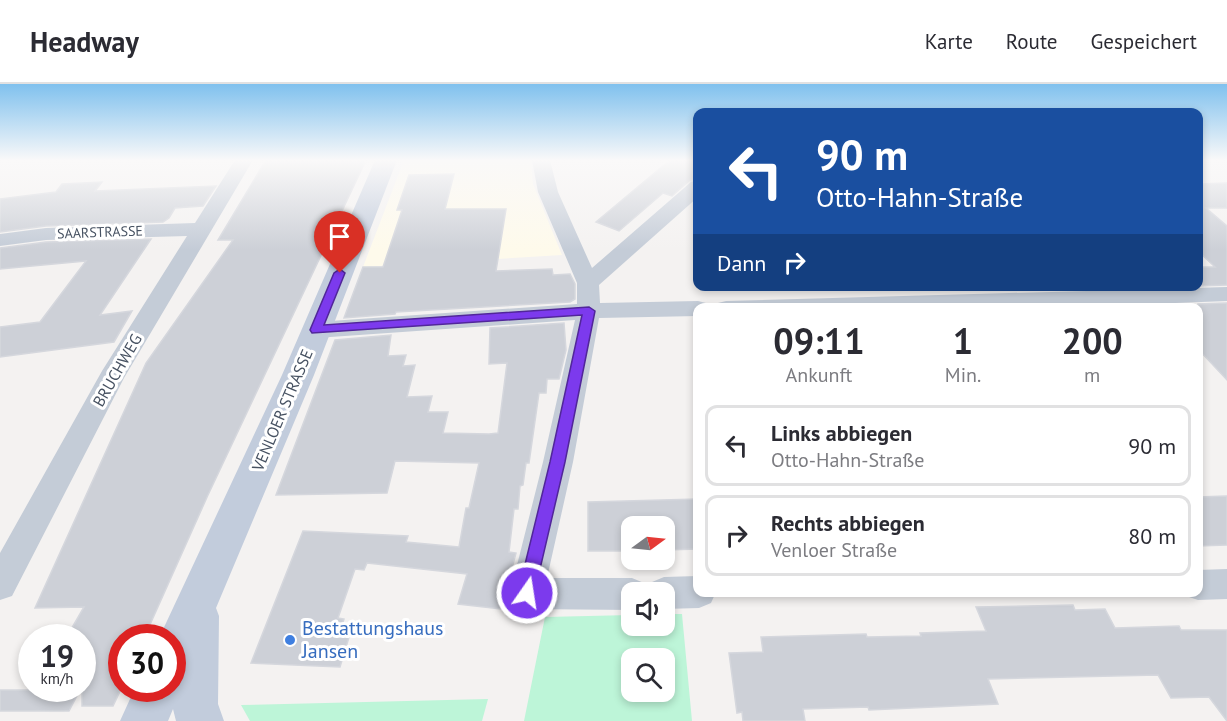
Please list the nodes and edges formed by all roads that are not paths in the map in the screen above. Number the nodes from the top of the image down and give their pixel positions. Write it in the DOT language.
graph roads {
  1 [pos="225,190"];
  2 [pos="374,190"];
  3 [pos="548,190"];
  4 [pos="693,190"];
  5 [pos="201,229"];
  6 [pos="0,240"];
  7 [pos="588,283"];
  8 [pos="1056,293"];
  9 [pos="1227,294"];
  10 [pos="836,303"];
  11 [pos="693,308"];
  12 [pos="589,311"];
  13 [pos="316,330"];
  14 [pos="1227,584"];
  15 [pos="0,585"];
  16 [pos="1203,585"];
  17 [pos="693,592"];
  18 [pos="675,593"];
  19 [pos="621,594"];
  20 [pos="199,600"];
  21 [pos="186,628"];
  22 [pos="153,702"];
  23 [pos="144,721"];
  24 [pos="200,721"];
  1 -- 5 [label="street, BRUCHWEG"];
  2 -- 13 [label="main road, VENLOER STRASSE"];
  3 -- 7 [label="street"];
  4 -- 7 [label="street"];
  5 -- 6 [label="street, SAARSTRASSE"];
  5 -- 15 [label="street, BRUCHWEG"];
  7 -- 12 [label="street"];
  8 -- 9 [label="street"];
  8 -- 10 [label="street"];
  11 -- 12 [label="street"];
  12 -- 13 [label="street"];
  12 -- 19 [label="street"];
  13 -- 20 [label="main road, VENLOER STRASSE"];
  14 -- 16 [label="street"];
  17 -- 18 [label="street"];
  20 -- 21 [label="main road, VENLOER STRASSE"];
  20 -- 24 [label="main road"];
  22 -- 23 [label="main road"];
}
